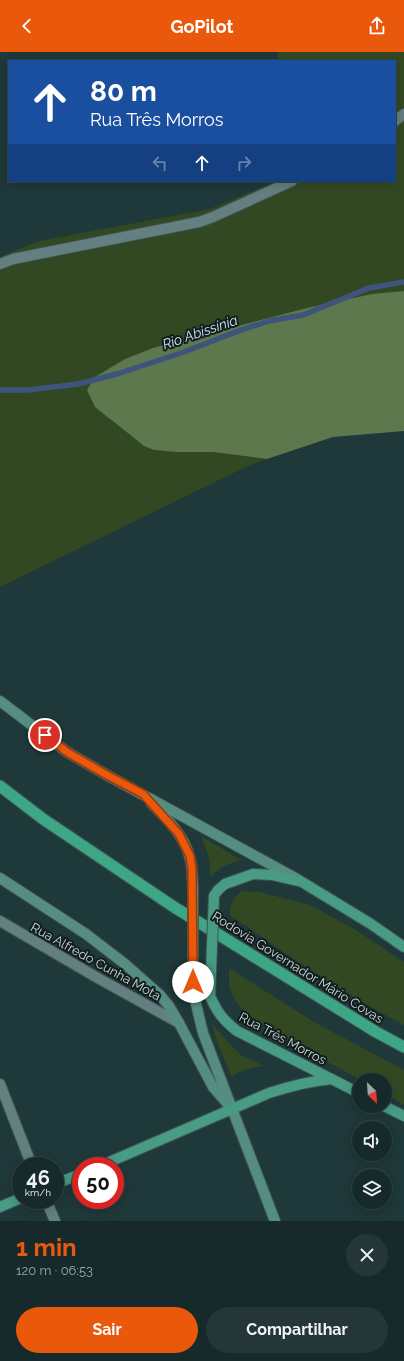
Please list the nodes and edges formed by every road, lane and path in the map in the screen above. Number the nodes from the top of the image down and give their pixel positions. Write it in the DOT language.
graph roads {
  1 [pos="404,114"];
  2 [pos="396,120"];
  3 [pos="290,182"];
  4 [pos="0,264"];
  5 [pos="0,701"];
  6 [pos="0,786"];
  7 [pos="143,794"];
  8 [pos="0,878"];
  9 [pos="302,882"];
  10 [pos="0,921"];
  11 [pos="404,947"];
  12 [pos="179,1022"];
  13 [pos="404,1047"];
  14 [pos="332,1079"];
  15 [pos="0,1084"];
  16 [pos="352,1089"];
  17 [pos="232,1110"];
  18 [pos="392,1110"];
  19 [pos="404,1116"];
  20 [pos="28,1157"];
  21 [pos="121,1157"];
  22 [pos="12,1202"];
  23 [pos="0,1207"];
  24 [pos="50,1209"];
  25 [pos="55,1221"];
  26 [pos="275,1221"];
  1 -- 2 [label="street"];
  3 -- 4 [label="street"];
  5 -- 7 [label="main road, Rua Três Morros"];
  6 -- 13 [label="highway, Rodovia Governador Mário Covas"];
  7 -- 9 [label="main road, Rua Três Morros"];
  7 -- 17 [label="main road, bridge"];
  8 -- 12 [label="main road"];
  9 -- 11 [label="main road, Rua Três Morros"];
  9 -- 14 [label="main road, Rua Três Morros, bridge"];
  10 -- 12 [label="street, Rua Alfredo Cunha Mota"];
  12 -- 17 [label="main road"];
  14 -- 16 [label="main road, Rua Três Morros"];
  14 -- 17 [label="main road"];
  15 -- 20 [label="street"];
  17 -- 21 [label="main road"];
  17 -- 26 [label="main road"];
  18 -- 19 [label="main road"];
  22 -- 23 [label="main road"];
  24 -- 25 [label="street"];
}
